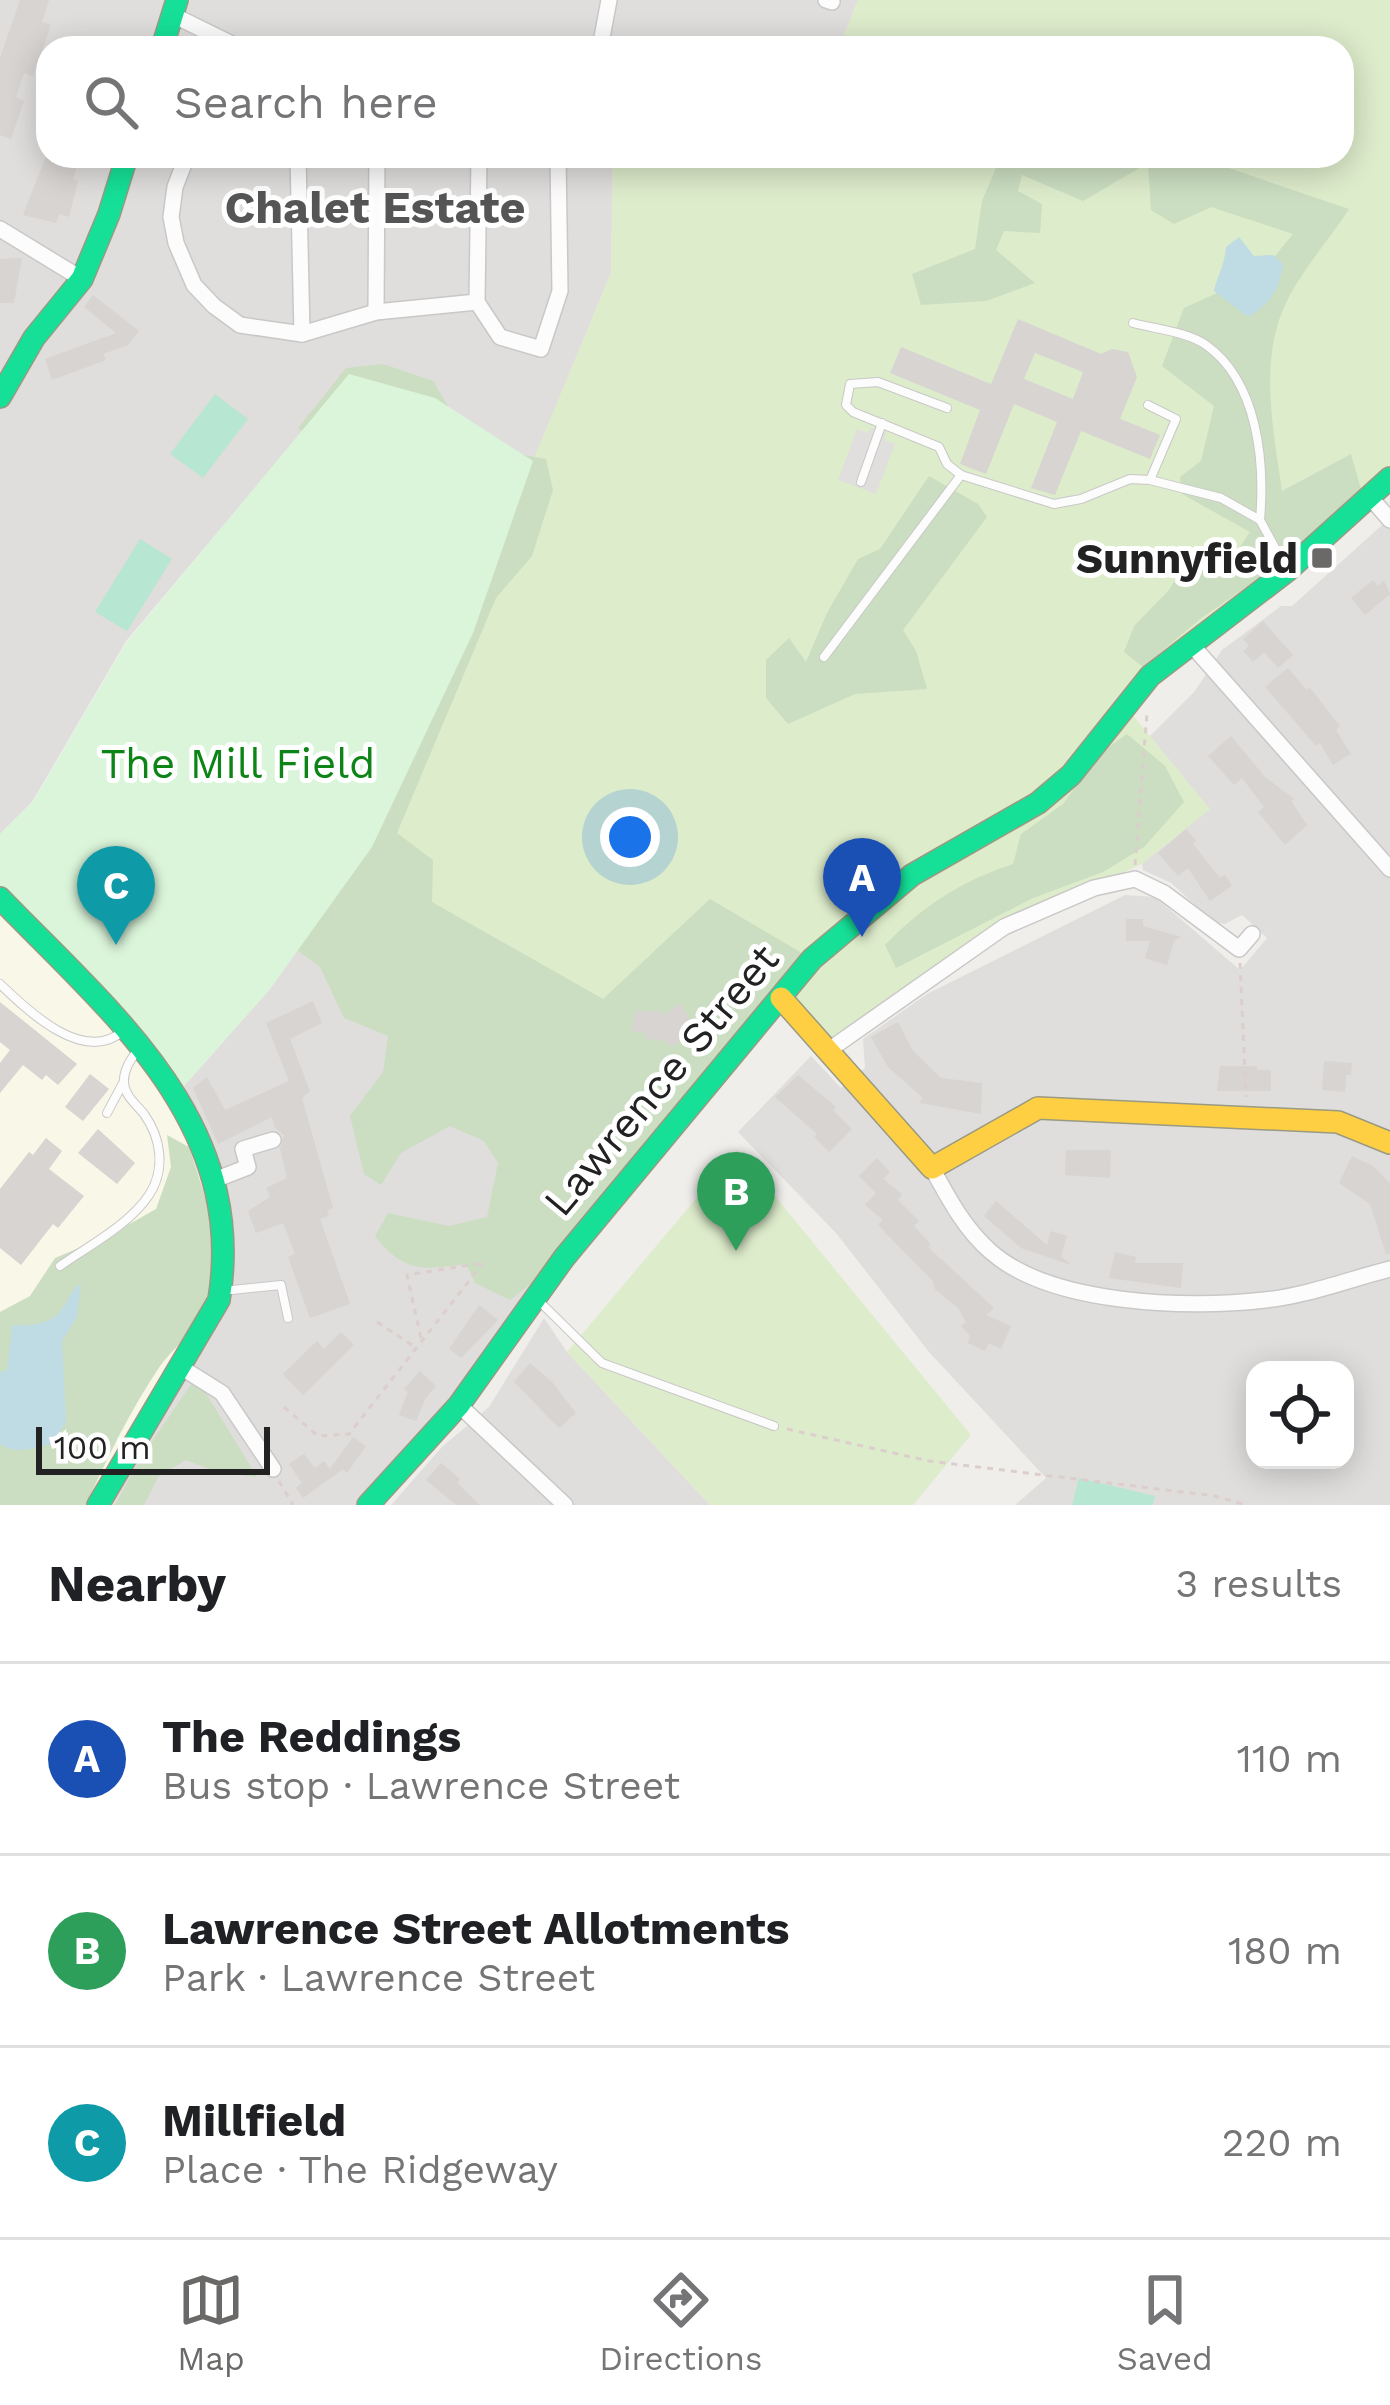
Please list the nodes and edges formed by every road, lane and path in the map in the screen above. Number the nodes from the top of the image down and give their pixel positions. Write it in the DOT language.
graph roads {
  1 [pos="609,0"];
  2 [pos="175,7"];
  3 [pos="166,36"];
  4 [pos="221,36"];
  5 [pos="602,36"];
  6 [pos="123,168"];
  7 [pos="182,168"];
  8 [pos="298,168"];
  9 [pos="377,168"];
  10 [pos="478,168"];
  11 [pos="558,168"];
  12 [pos="0,230"];
  13 [pos="82,278"];
  14 [pos="477,302"];
  15 [pos="376,312"];
  16 [pos="1133,323"];
  17 [pos="302,334"];
  18 [pos="0,397"];
  19 [pos="1148,405"];
  20 [pos="947,408"];
  21 [pos="882,423"];
  22 [pos="961,476"];
  23 [pos="1390,478"];
  24 [pos="1150,480"];
  25 [pos="861,482"];
  26 [pos="1370,497"];
  27 [pos="1260,520"];
  28 [pos="1390,520"];
  29 [pos="1287,571"];
  30 [pos="1190,643"];
  31 [pos="824,657"];
  32 [pos="1147,710"];
  33 [pos="1390,869"];
  34 [pos="1135,879"];
  35 [pos="0,898"];
  36 [pos="1252,934"];
  37 [pos="1239,950"];
  38 [pos="0,984"];
  39 [pos="781,998"];
  40 [pos="132,1039"];
  41 [pos="829,1050"];
  42 [pos="124,1082"];
  43 [pos="106,1113"];
  44 [pos="1247,1118"];
  45 [pos="273,1140"];
  46 [pos="1390,1144"];
  47 [pos="932,1168"];
  48 [pos="212,1181"];
  49 [pos="60,1266"];
  50 [pos="1390,1269"];
  51 [pos="221,1291"];
  52 [pos="536,1298"];
  53 [pos="288,1318"];
  54 [pos="376,1322"];
  55 [pos="422,1341"];
  56 [pos="416,1348"];
  57 [pos="179,1366"];
  58 [pos="284,1406"];
  59 [pos="459,1406"];
  60 [pos="774,1426"];
  61 [pos="273,1469"];
  62 [pos="98,1505"];
  63 [pos="293,1505"];
  64 [pos="368,1505"];
  65 [pos="565,1505"];
  66 [pos="1246,1505"];
  1 -- 5 [label="street"];
  2 -- 3 [label="street"];
  2 -- 4 [label="street"];
  6 -- 13 [label="street"];
  7 -- 17 [label="street"];
  8 -- 17 [label="street"];
  9 -- 15 [label="street"];
  10 -- 14 [label="street"];
  11 -- 14 [label="street"];
  12 -- 13 [label="street"];
  13 -- 18 [label="street"];
  14 -- 15 [label="street"];
  15 -- 17 [label="street"];
  16 -- 27 [label="lane"];
  19 -- 24 [label="lane"];
  20 -- 21 [label="lane"];
  21 -- 22 [label="lane"];
  21 -- 25 [label="lane"];
  22 -- 24 [label="lane"];
  22 -- 31 [label="lane"];
  23 -- 26 [label="street, Lawrence Street"];
  24 -- 27 [label="lane"];
  26 -- 28 [label="street"];
  26 -- 29 [label="street, Lawrence Street"];
  27 -- 29 [label="lane"];
  29 -- 30 [label="street, Lawrence Street"];
  30 -- 33 [label="street"];
  30 -- 39 [label="street, Lawrence Street"];
  32 -- 34 [label="path"];
  34 -- 37 [label="street"];
  34 -- 41 [label="street"];
  35 -- 40 [label="street"];
  36 -- 37 [label="street"];
  37 -- 44 [label="path"];
  38 -- 40 [label="lane"];
  39 -- 41 [label="street"];
  39 -- 52 [label="street, Lawrence Street"];
  40 -- 42 [label="lane"];
  40 -- 48 [label="street"];
  41 -- 47 [label="street"];
  42 -- 43 [label="lane"];
  42 -- 49 [label="lane"];
  44 -- 46 [label="street"];
  44 -- 47 [label="street"];
  45 -- 48 [label="street"];
  47 -- 50 [label="street"];
  48 -- 51 [label="street"];
  51 -- 53 [label="lane"];
  51 -- 57 [label="street"];
  52 -- 59 [label="street, Lawrence Street"];
  52 -- 60 [label="lane"];
  54 -- 56 [label="path"];
  55 -- 55 [label="path"];
  55 -- 56 [label="path"];
  56 -- 58 [label="path"];
  57 -- 61 [label="street"];
  57 -- 62 [label="street"];
  59 -- 64 [label="street, Lawrence Street"];
  59 -- 65 [label="street"];
  60 -- 66 [label="path"];
  61 -- 63 [label="path"];
}
